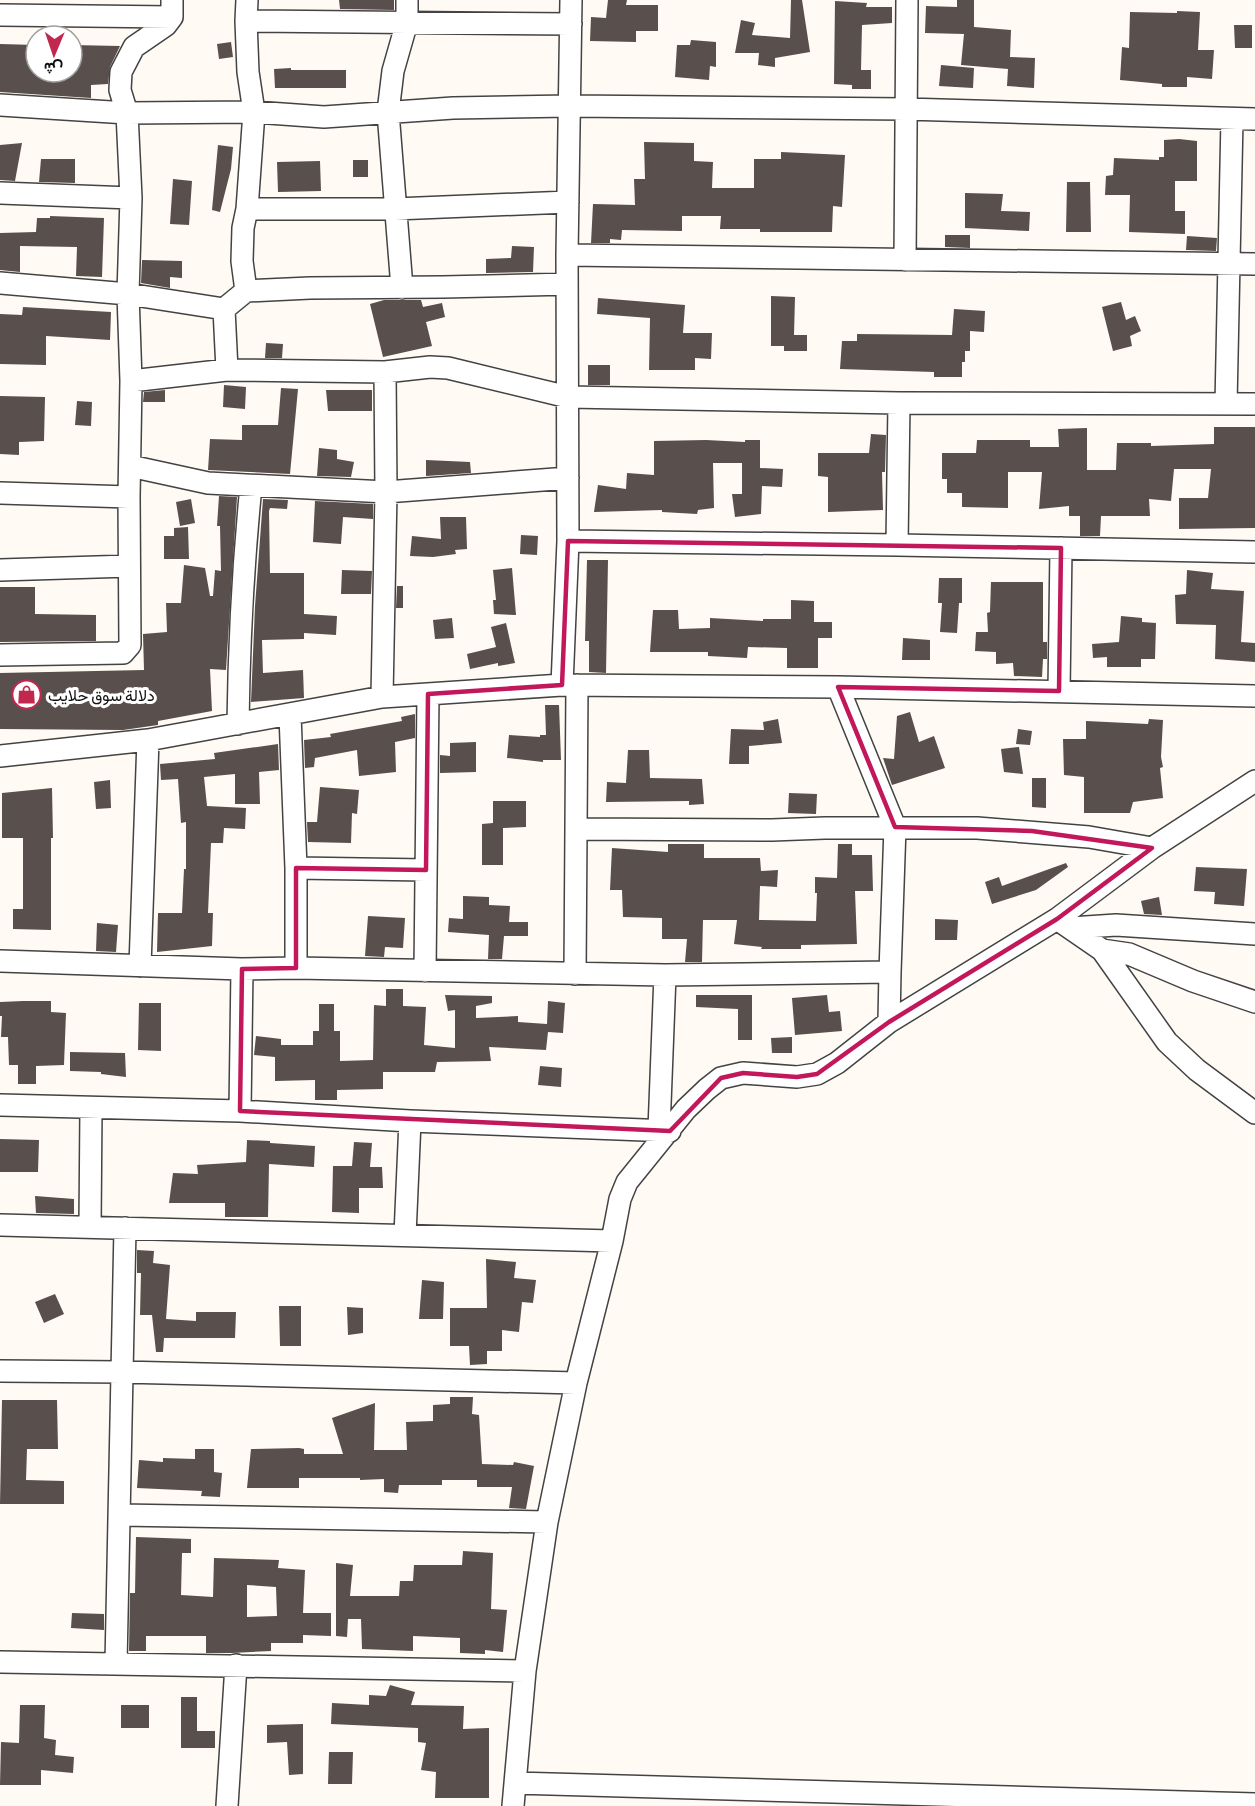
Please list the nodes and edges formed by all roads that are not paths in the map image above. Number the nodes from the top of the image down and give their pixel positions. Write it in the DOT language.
graph roads {
  1 [pos="407,0"];
  2 [pos="571,0"];
  3 [pos="907,0"];
  4 [pos="172,8"];
  5 [pos="247,10"];
  6 [pos="0,15"];
  7 [pos="407,22"];
  8 [pos="571,24"];
  9 [pos="0,105"];
  10 [pos="569,106"];
  11 [pos="906,109"];
  12 [pos="254,112"];
  13 [pos="388,112"];
  14 [pos="127,113"];
  15 [pos="1232,119"];
  16 [pos="1255,119"];
  17 [pos="0,193"];
  18 [pos="131,198"];
  19 [pos="568,202"];
  20 [pos="247,209"];
  21 [pos="395,209"];
  22 [pos="567,255"];
  23 [pos="905,260"];
  24 [pos="1229,264"];
  25 [pos="1255,264"];
  26 [pos="0,284"];
  27 [pos="567,284"];
  28 [pos="402,288"];
  29 [pos="246,291"];
  30 [pos="129,294"];
  31 [pos="224,309"];
  32 [pos="226,370"];
  33 [pos="385,372"];
  34 [pos="131,381"];
  35 [pos="568,397"];
  36 [pos="899,403"];
  37 [pos="1226,404"];
  38 [pos="1255,404"];
  39 [pos="130,466"];
  40 [pos="568,478"];
  41 [pos="251,486"];
  42 [pos="386,492"];
  43 [pos="0,493"];
  44 [pos="129,497"];
  45 [pos="568,541"];
  46 [pos="897,545"];
  47 [pos="1061,548"];
  48 [pos="1255,552"];
  49 [pos="129,566"];
  50 [pos="0,570"];
  51 [pos="0,655"];
  52 [pos="569,685"];
  53 [pos="838,687"];
  54 [pos="1059,691"];
  55 [pos="428,694"];
  56 [pos="382,696"];
  57 [pos="1255,696"];
  58 [pos="290,715"];
  59 [pos="238,724"];
  60 [pos="148,740"];
  61 [pos="0,756"];
  62 [pos="1255,781"];
  63 [pos="895,827"];
  64 [pos="577,829"];
  65 [pos="1152,848"];
  66 [pos="296,868"];
  67 [pos="426,870"];
  68 [pos="1064,924"];
  69 [pos="1255,934"];
  70 [pos="1102,950"];
  71 [pos="0,961"];
  72 [pos="140,966"];
  73 [pos="296,968"];
  74 [pos="242,969"];
  75 [pos="425,971"];
  76 [pos="890,972"];
  77 [pos="575,974"];
  78 [pos="665,975"];
  79 [pos="1255,1002"];
  80 [pos="890,1022"];
  81 [pos="0,1105"];
  82 [pos="91,1108"];
  83 [pos="240,1111"];
  84 [pos="1255,1113"];
  85 [pos="410,1120"];
  86 [pos="664,1131"];
  87 [pos="0,1225"];
  88 [pos="90,1226"];
  89 [pos="125,1228"];
  90 [pos="405,1236"];
  91 [pos="612,1241"];
  92 [pos="0,1371"];
  93 [pos="122,1372"];
  94 [pos="576,1383"];
  95 [pos="120,1515"];
  96 [pos="547,1522"];
  97 [pos="0,1662"];
  98 [pos="116,1664"];
  99 [pos="236,1665"];
  100 [pos="525,1671"];
  101 [pos="515,1783"];
  102 [pos="847,1799"];
  103 [pos="1205,1804"];
  104 [pos="1255,1804"];
  105 [pos="227,1806"];
  106 [pos="513,1806"];
  1 -- 7 [label="street"];
  2 -- 8 [label="street"];
  3 -- 11 [label="street"];
  4 -- 6 [label="street"];
  4 -- 14 [label="street"];
  5 -- 7 [label="street"];
  5 -- 12 [label="street"];
  7 -- 8 [label="street"];
  7 -- 13 [label="street"];
  8 -- 10 [label="street"];
  9 -- 14 [label="street"];
  10 -- 11 [label="street"];
  10 -- 13 [label="street"];
  10 -- 19 [label="street"];
  11 -- 15 [label="street"];
  11 -- 23 [label="street"];
  12 -- 13 [label="street"];
  12 -- 14 [label="street"];
  12 -- 20 [label="street"];
  13 -- 21 [label="street"];
  14 -- 18 [label="street"];
  15 -- 16 [label="street"];
  15 -- 24 [label="street"];
  17 -- 18 [label="street"];
  18 -- 30 [label="street"];
  19 -- 21 [label="street"];
  19 -- 22 [label="street"];
  20 -- 21 [label="street"];
  20 -- 29 [label="street"];
  21 -- 28 [label="street"];
  22 -- 23 [label="street"];
  22 -- 27 [label="street"];
  23 -- 24 [label="street"];
  24 -- 25 [label="street"];
  24 -- 37 [label="street"];
  26 -- 30 [label="street"];
  27 -- 28 [label="street"];
  27 -- 35 [label="street"];
  28 -- 29 [label="street"];
  29 -- 31 [label="street"];
  30 -- 31 [label="street"];
  30 -- 34 [label="street"];
  31 -- 32 [label="street"];
  32 -- 33 [label="street"];
  32 -- 34 [label="street"];
  33 -- 35 [label="street"];
  33 -- 42 [label="street"];
  34 -- 39 [label="street"];
  35 -- 36 [label="street"];
  35 -- 40 [label="street"];
  36 -- 37 [label="street"];
  36 -- 46 [label="street"];
  37 -- 38 [label="street"];
  39 -- 41 [label="street"];
  39 -- 44 [label="street"];
  40 -- 42 [label="street"];
  40 -- 45 [label="street"];
  41 -- 42 [label="street"];
  41 -- 59 [label="street"];
  42 -- 56 [label="street"];
  43 -- 44 [label="street"];
  44 -- 49 [label="street"];
  45 -- 46 [label="street"];
  45 -- 52 [label="street"];
  46 -- 47 [label="street"];
  47 -- 48 [label="street"];
  47 -- 54 [label="street"];
  49 -- 50 [label="street"];
  49 -- 51 [label="street"];
  52 -- 53 [label="street"];
  52 -- 55 [label="street"];
  52 -- 64 [label="street"];
  53 -- 54 [label="street"];
  53 -- 63 [label="street"];
  54 -- 57 [label="street"];
  55 -- 56 [label="street"];
  55 -- 67 [label="street"];
  56 -- 58 [label="street"];
  58 -- 59 [label="street"];
  58 -- 66 [label="street"];
  59 -- 60 [label="street"];
  60 -- 61 [label="street"];
  60 -- 72 [label="street"];
  62 -- 65 [label="street"];
  63 -- 64 [label="street"];
  63 -- 65 [label="street"];
  63 -- 76 [label="street"];
  64 -- 77 [label="street"];
  65 -- 68 [label="street"];
  66 -- 67 [label="street"];
  66 -- 73 [label="street"];
  67 -- 75 [label="street"];
  68 -- 69 [label="street"];
  68 -- 70 [label="street"];
  68 -- 80 [label="street"];
  70 -- 79 [label="street"];
  70 -- 84 [label="street"];
  71 -- 72 [label="street"];
  72 -- 74 [label="street"];
  73 -- 74 [label="street"];
  73 -- 75 [label="street"];
  74 -- 83 [label="street"];
  75 -- 77 [label="street"];
  76 -- 78 [label="street"];
  76 -- 80 [label="street"];
  77 -- 78 [label="street"];
  78 -- 86 [label="street"];
  80 -- 86 [label="street"];
  81 -- 82 [label="street"];
  82 -- 83 [label="street"];
  82 -- 88 [label="street"];
  83 -- 85 [label="street"];
  85 -- 86 [label="street"];
  85 -- 90 [label="street"];
  86 -- 91 [label="street"];
  87 -- 88 [label="street"];
  88 -- 89 [label="street"];
  89 -- 90 [label="street"];
  89 -- 93 [label="street"];
  90 -- 91 [label="street"];
  91 -- 94 [label="street"];
  92 -- 93 [label="street"];
  93 -- 94 [label="street"];
  93 -- 95 [label="street"];
  94 -- 96 [label="street"];
  95 -- 96 [label="street"];
  95 -- 98 [label="street"];
  96 -- 100 [label="street"];
  97 -- 98 [label="street"];
  98 -- 99 [label="street"];
  99 -- 100 [label="street"];
  99 -- 105 [label="street"];
  100 -- 101 [label="street"];
  101 -- 102 [label="street"];
  101 -- 106 [label="street"];
  102 -- 103 [label="street"];
  103 -- 104 [label="street"];
}
